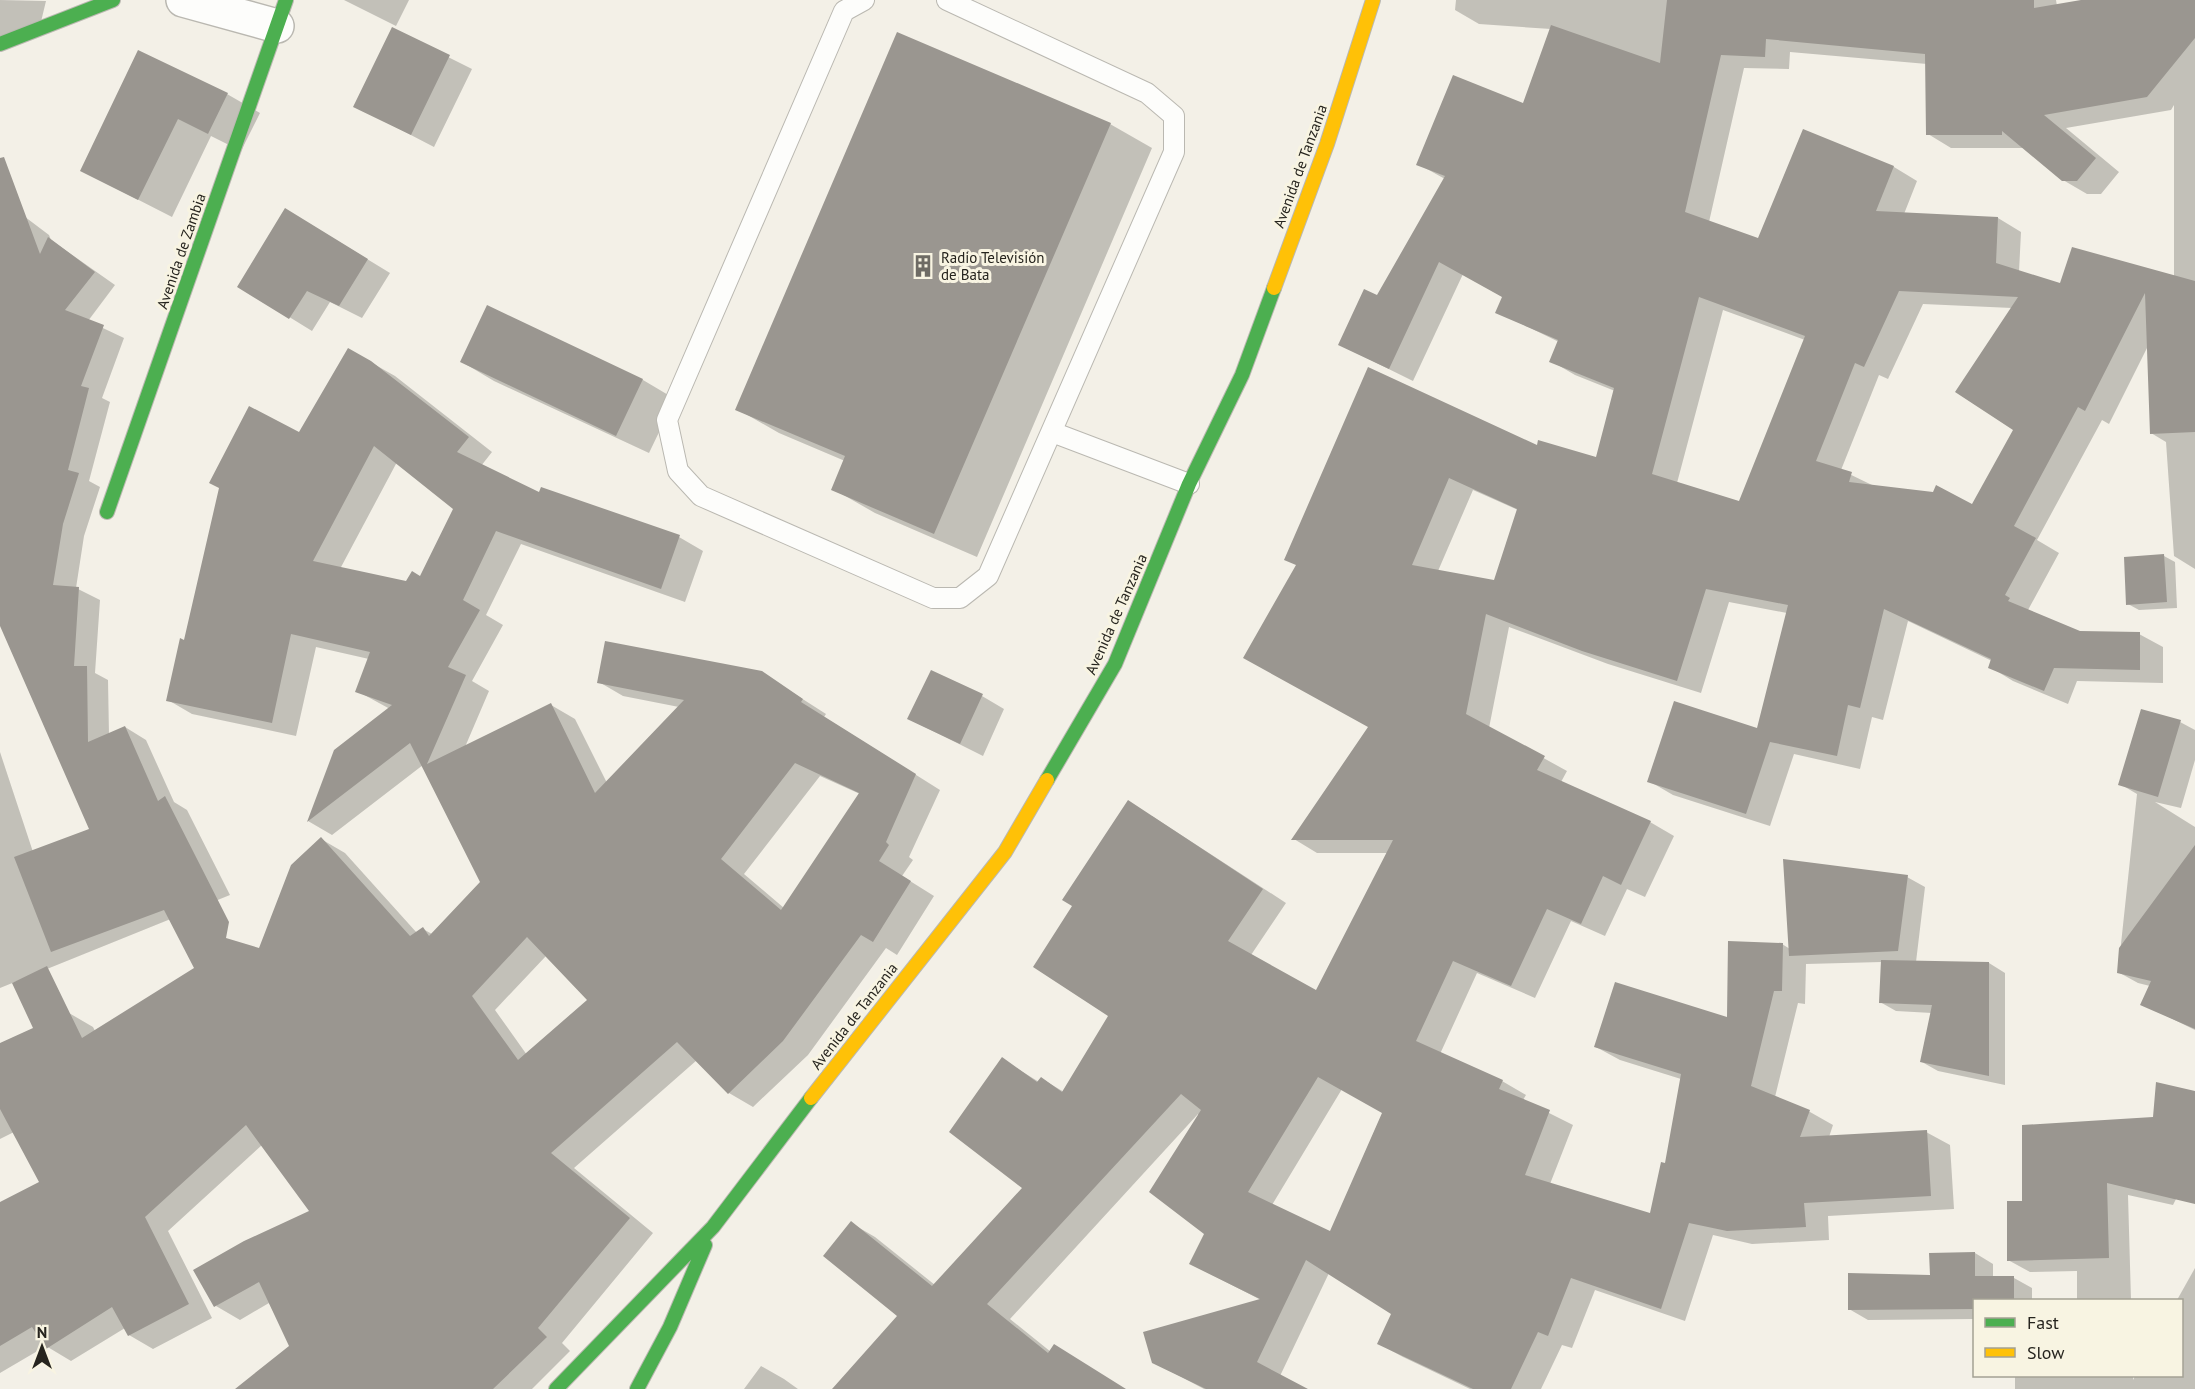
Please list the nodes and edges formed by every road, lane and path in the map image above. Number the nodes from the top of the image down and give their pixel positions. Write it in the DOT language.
graph roads {
  1 [pos="113,0"];
  2 [pos="183,0"];
  3 [pos="864,0"];
  4 [pos="947,0"];
  5 [pos="1373,0"];
  6 [pos="281,13"];
  7 [pos="0,45"];
  8 [pos="1052,432"];
  9 [pos="1188,484"];
  10 [pos="107,512"];
  11 [pos="713,1227"];
  12 [pos="556,1389"];
  13 [pos="637,1389"];
  1 -- 7 [label="main road"];
  2 -- 6 [label="street"];
  3 -- 8 [label="lane"];
  4 -- 8 [label="lane"];
  5 -- 9 [label="main road, Avenida de Tanzania"];
  6 -- 10 [label="main road, Avenida de Zambia"];
  8 -- 9 [label="lane"];
  9 -- 11 [label="main road, Avenida de Tanzania"];
  11 -- 12 [label="main road"];
  11 -- 13 [label="main road"];
}
